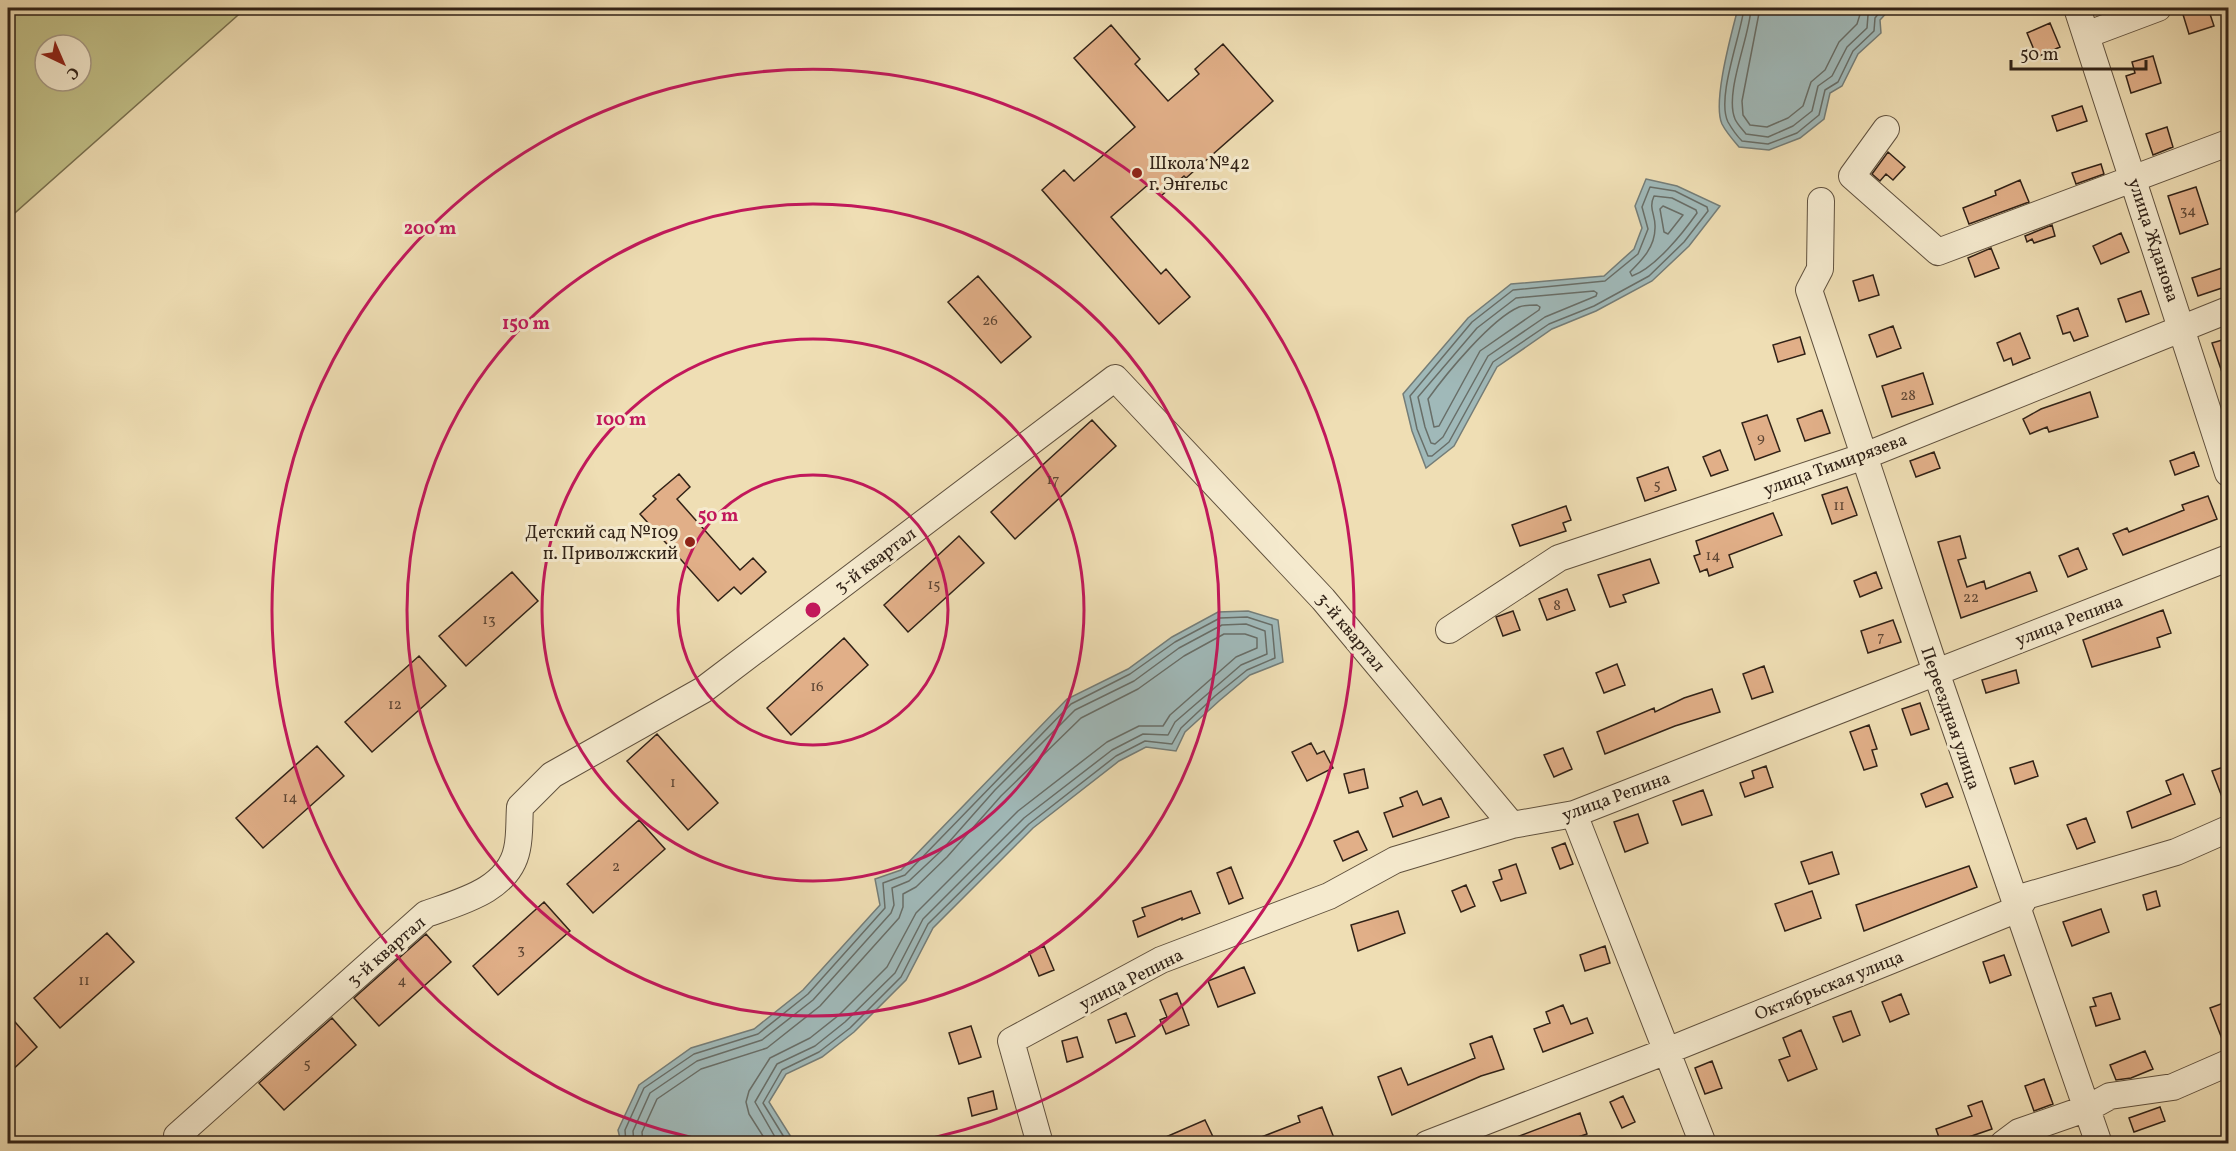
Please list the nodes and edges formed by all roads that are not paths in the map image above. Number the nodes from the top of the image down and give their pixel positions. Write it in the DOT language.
graph roads {
  1 [pos="2077,8"];
  2 [pos="2158,8"];
  3 [pos="2086,35"];
  4 [pos="1886,129"];
  5 [pos="2229,143"];
  6 [pos="2133,178"];
  7 [pos="1821,201"];
  8 [pos="2229,310"];
  9 [pos="2183,328"];
  10 [pos="1863,457"];
  11 [pos="2229,473"];
  12 [pos="2229,558"];
  13 [pos="1449,630"];
  14 [pos="1936,672"];
  15 [pos="1574,814"];
  16 [pos="1512,825"];
  17 [pos="2229,829"];
  18 [pos="2018,909"];
  19 [pos="1667,1051"];
  20 [pos="2229,1063"];
  21 [pos="2088,1108"];
  22 [pos="178,1143"];
  23 [pos="1040,1143"];
  24 [pos="1426,1143"];
  25 [pos="1703,1143"];
  26 [pos="2003,1143"];
  27 [pos="2100,1143"];
  1 -- 3 [label="street, улица Жданова"];
  2 -- 3 [label="street"];
  3 -- 6 [label="street, улица Жданова"];
  4 -- 6 [label="street"];
  5 -- 6 [label="street"];
  6 -- 9 [label="street, улица Жданова"];
  7 -- 10 [label="street, Переездная улица"];
  8 -- 9 [label="street, улица Тимирязева"];
  9 -- 10 [label="street, улица Тимирязева"];
  9 -- 11 [label="street, улица Жданова"];
  10 -- 13 [label="street, улица Тимирязева"];
  10 -- 14 [label="street, Переездная улица"];
  12 -- 14 [label="street, улица Репина"];
  14 -- 15 [label="street, улица Репина"];
  14 -- 18 [label="street, Переездная улица"];
  15 -- 16 [label="street, улица Репина"];
  15 -- 19 [label="street"];
  16 -- 22 [label="street, 3-й квартал"];
  16 -- 23 [label="street, улица Репина"];
  17 -- 18 [label="street, Октябрьская улица"];
  18 -- 19 [label="street, Октябрьская улица"];
  18 -- 21 [label="street, Переездная улица"];
  19 -- 24 [label="street, Октябрьская улица"];
  19 -- 25 [label="street"];
  20 -- 21 [label="street"];
  21 -- 26 [label="street"];
  21 -- 27 [label="street, Переездная улица"];
}
